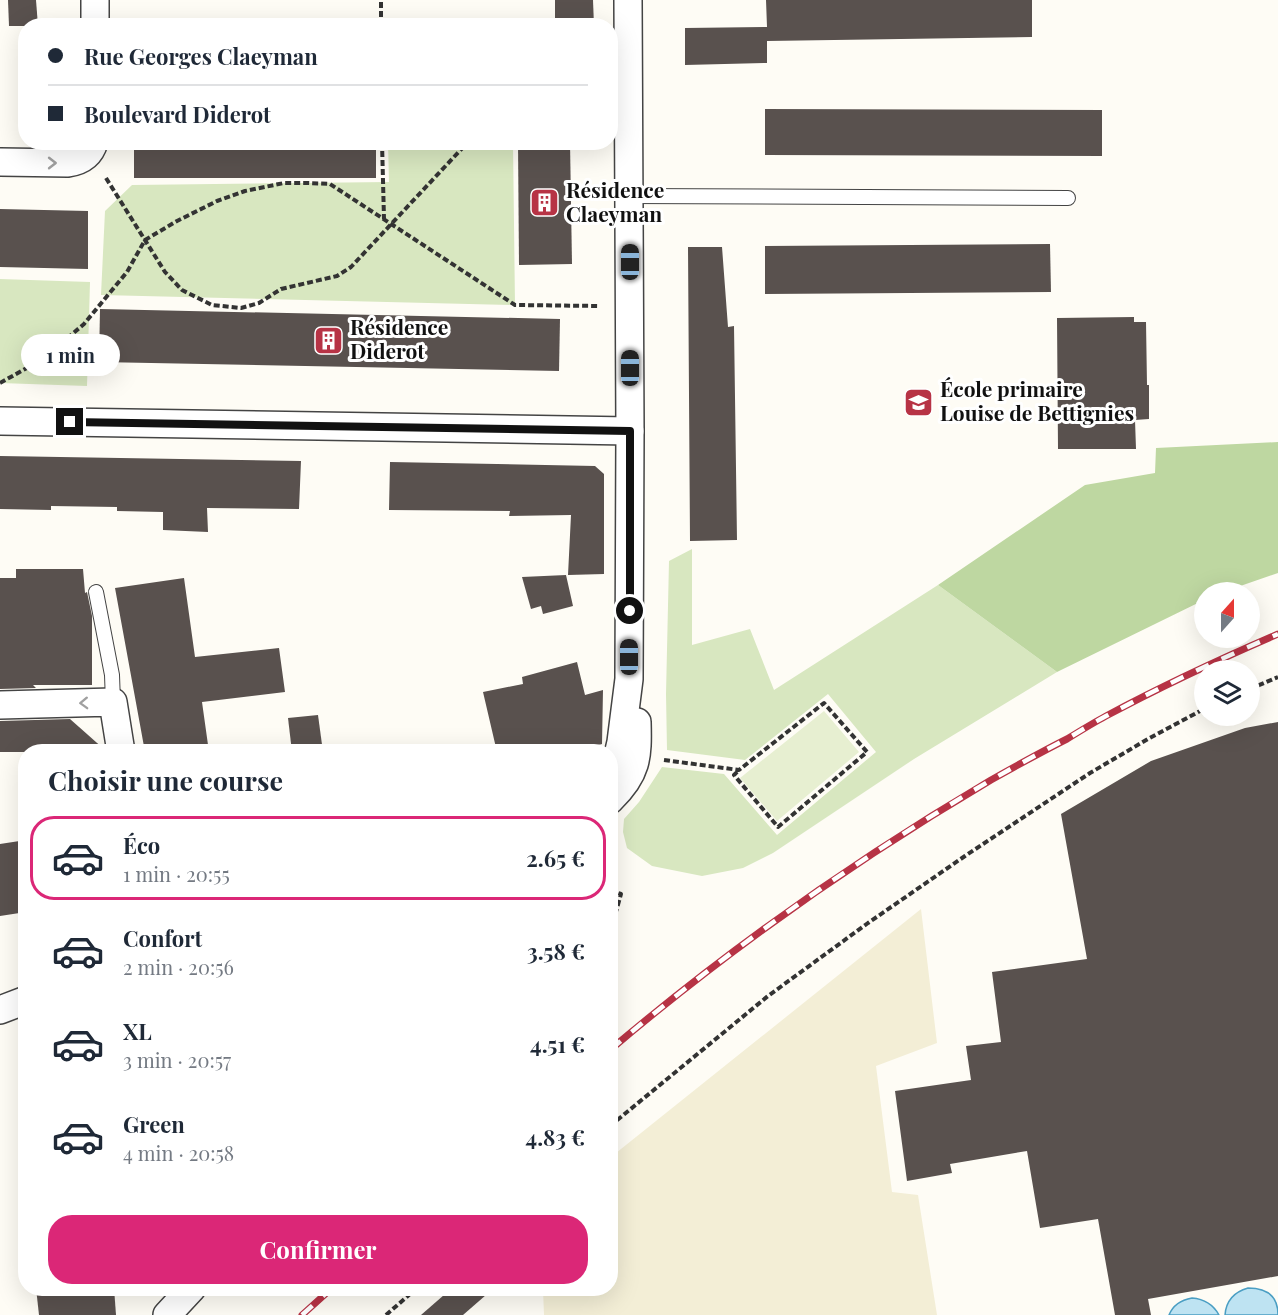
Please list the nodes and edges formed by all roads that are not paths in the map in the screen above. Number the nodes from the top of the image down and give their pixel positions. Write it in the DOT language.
graph roads {
  1 [pos="95,0"];
  2 [pos="628,0"];
  3 [pos="95,18"];
  4 [pos="90,150"];
  5 [pos="0,162"];
  6 [pos="629,196"];
  7 [pos="1068,198"];
  8 [pos="0,421"];
  9 [pos="630,431"];
  10 [pos="96,592"];
  11 [pos="629,679"];
  12 [pos="113,702"];
  13 [pos="0,705"];
  14 [pos="120,744"];
  15 [pos="618,755"];
  16 [pos="618,792"];
  17 [pos="18,1003"];
  18 [pos="0,1010"];
  19 [pos="185,1296"];
  20 [pos="167,1315"];
  1 -- 3 [label="street"];
  2 -- 6 [label="street"];
  5 -- 4 [label="street, one-way"];
  6 -- 7 [label="lane"];
  6 -- 9 [label="street"];
  8 -- 9 [label="street"];
  9 -- 11 [label="street"];
  10 -- 12 [label="lane"];
  11 -- 15 [label="street"];
  11 -- 16 [label="street"];
  12 -- 13 [label="street, one-way"];
  12 -- 14 [label="street"];
  17 -- 18 [label="street"];
  19 -- 20 [label="street"];
}
